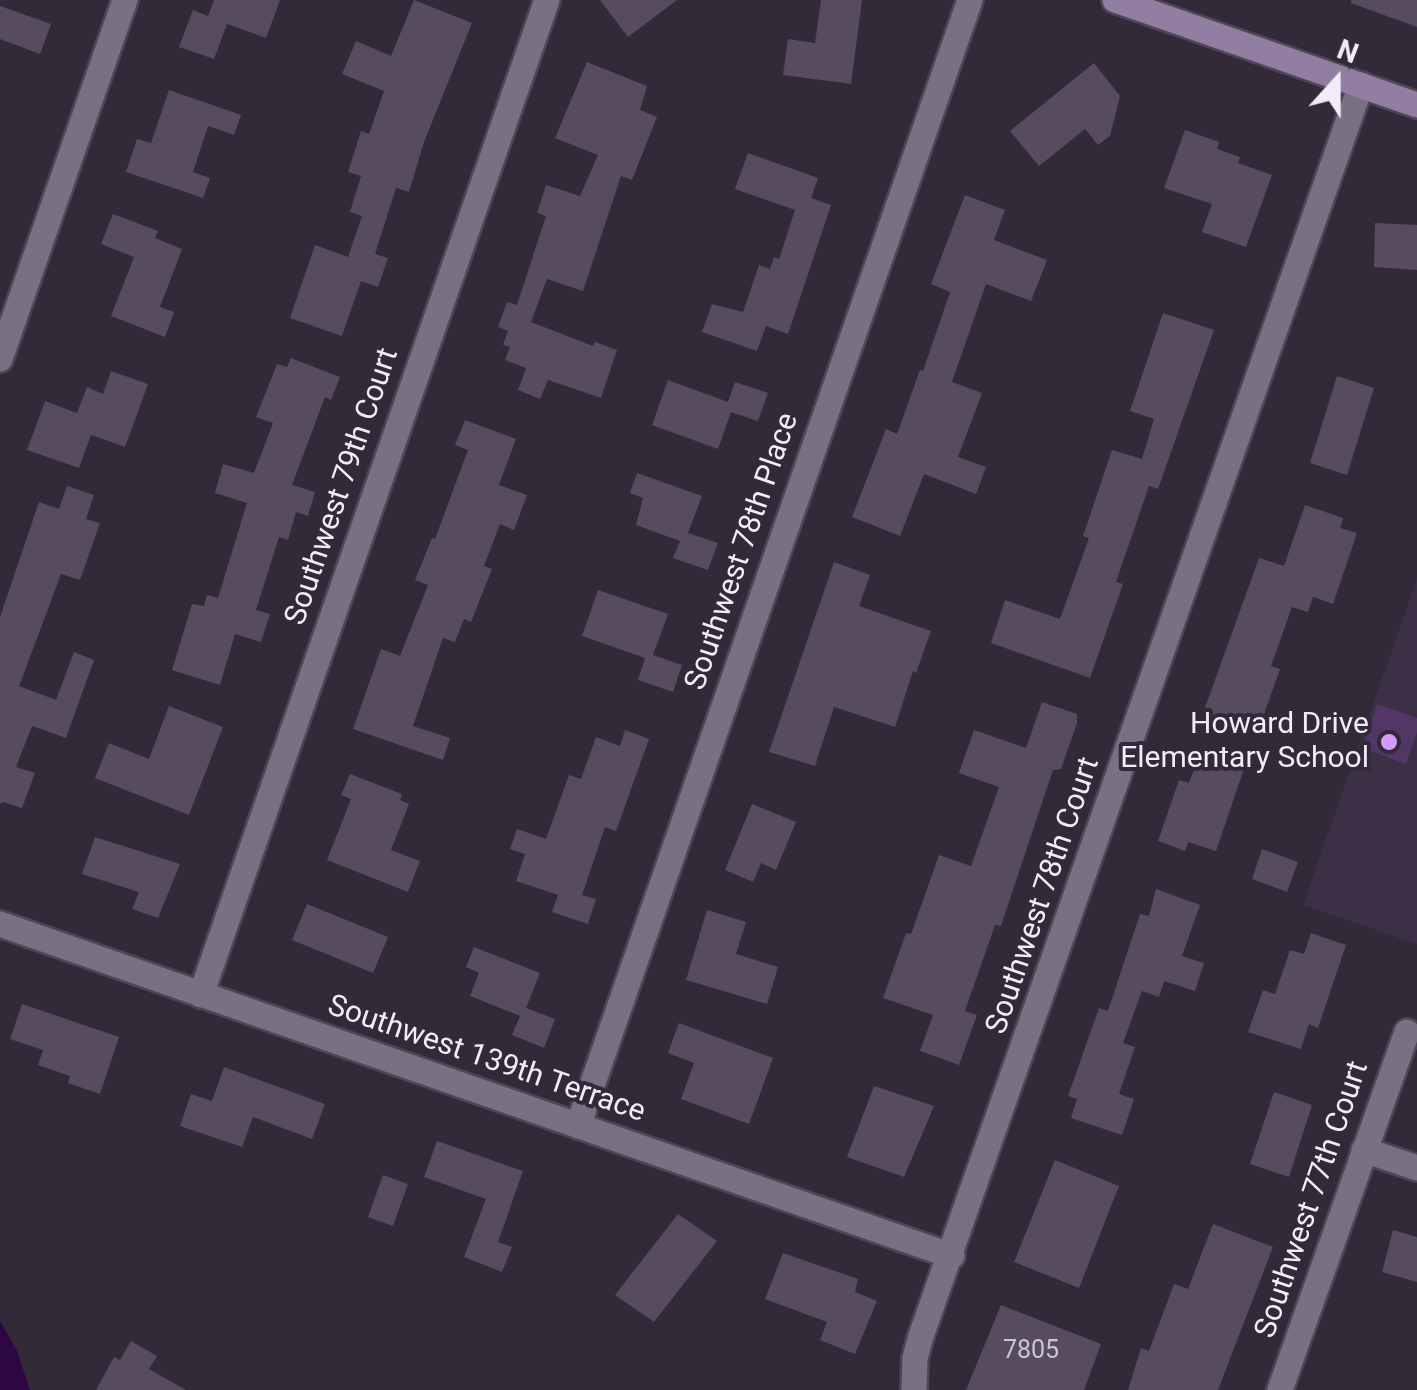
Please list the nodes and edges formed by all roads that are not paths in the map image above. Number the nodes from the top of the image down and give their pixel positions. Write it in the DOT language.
graph roads {
  1 [pos="125,0"];
  2 [pos="547,0"];
  3 [pos="970,0"];
  4 [pos="1115,0"];
  5 [pos="1361,85"];
  6 [pos="1417,104"];
  7 [pos="0,359"];
  8 [pos="0,924"];
  9 [pos="201,995"];
  10 [pos="1406,1032"];
  11 [pos="578,1126"];
  12 [pos="1364,1150"];
  13 [pos="1417,1168"];
  14 [pos="952,1256"];
  15 [pos="914,1390"];
  16 [pos="1280,1390"];
  1 -- 7 [label="street"];
  2 -- 9 [label="street, Southwest 79th Court"];
  3 -- 11 [label="street, Southwest 78th Place"];
  4 -- 5 [label="street"];
  5 -- 6 [label="street"];
  5 -- 14 [label="street, Southwest 78th Court"];
  8 -- 9 [label="street, Southwest 139th Terrace"];
  9 -- 11 [label="street, Southwest 139th Terrace"];
  10 -- 12 [label="street, Southwest 77th Court"];
  11 -- 14 [label="street, Southwest 139th Terrace"];
  12 -- 13 [label="street"];
  12 -- 16 [label="street, Southwest 77th Court"];
  14 -- 15 [label="street, Southwest 78th Court"];
}
